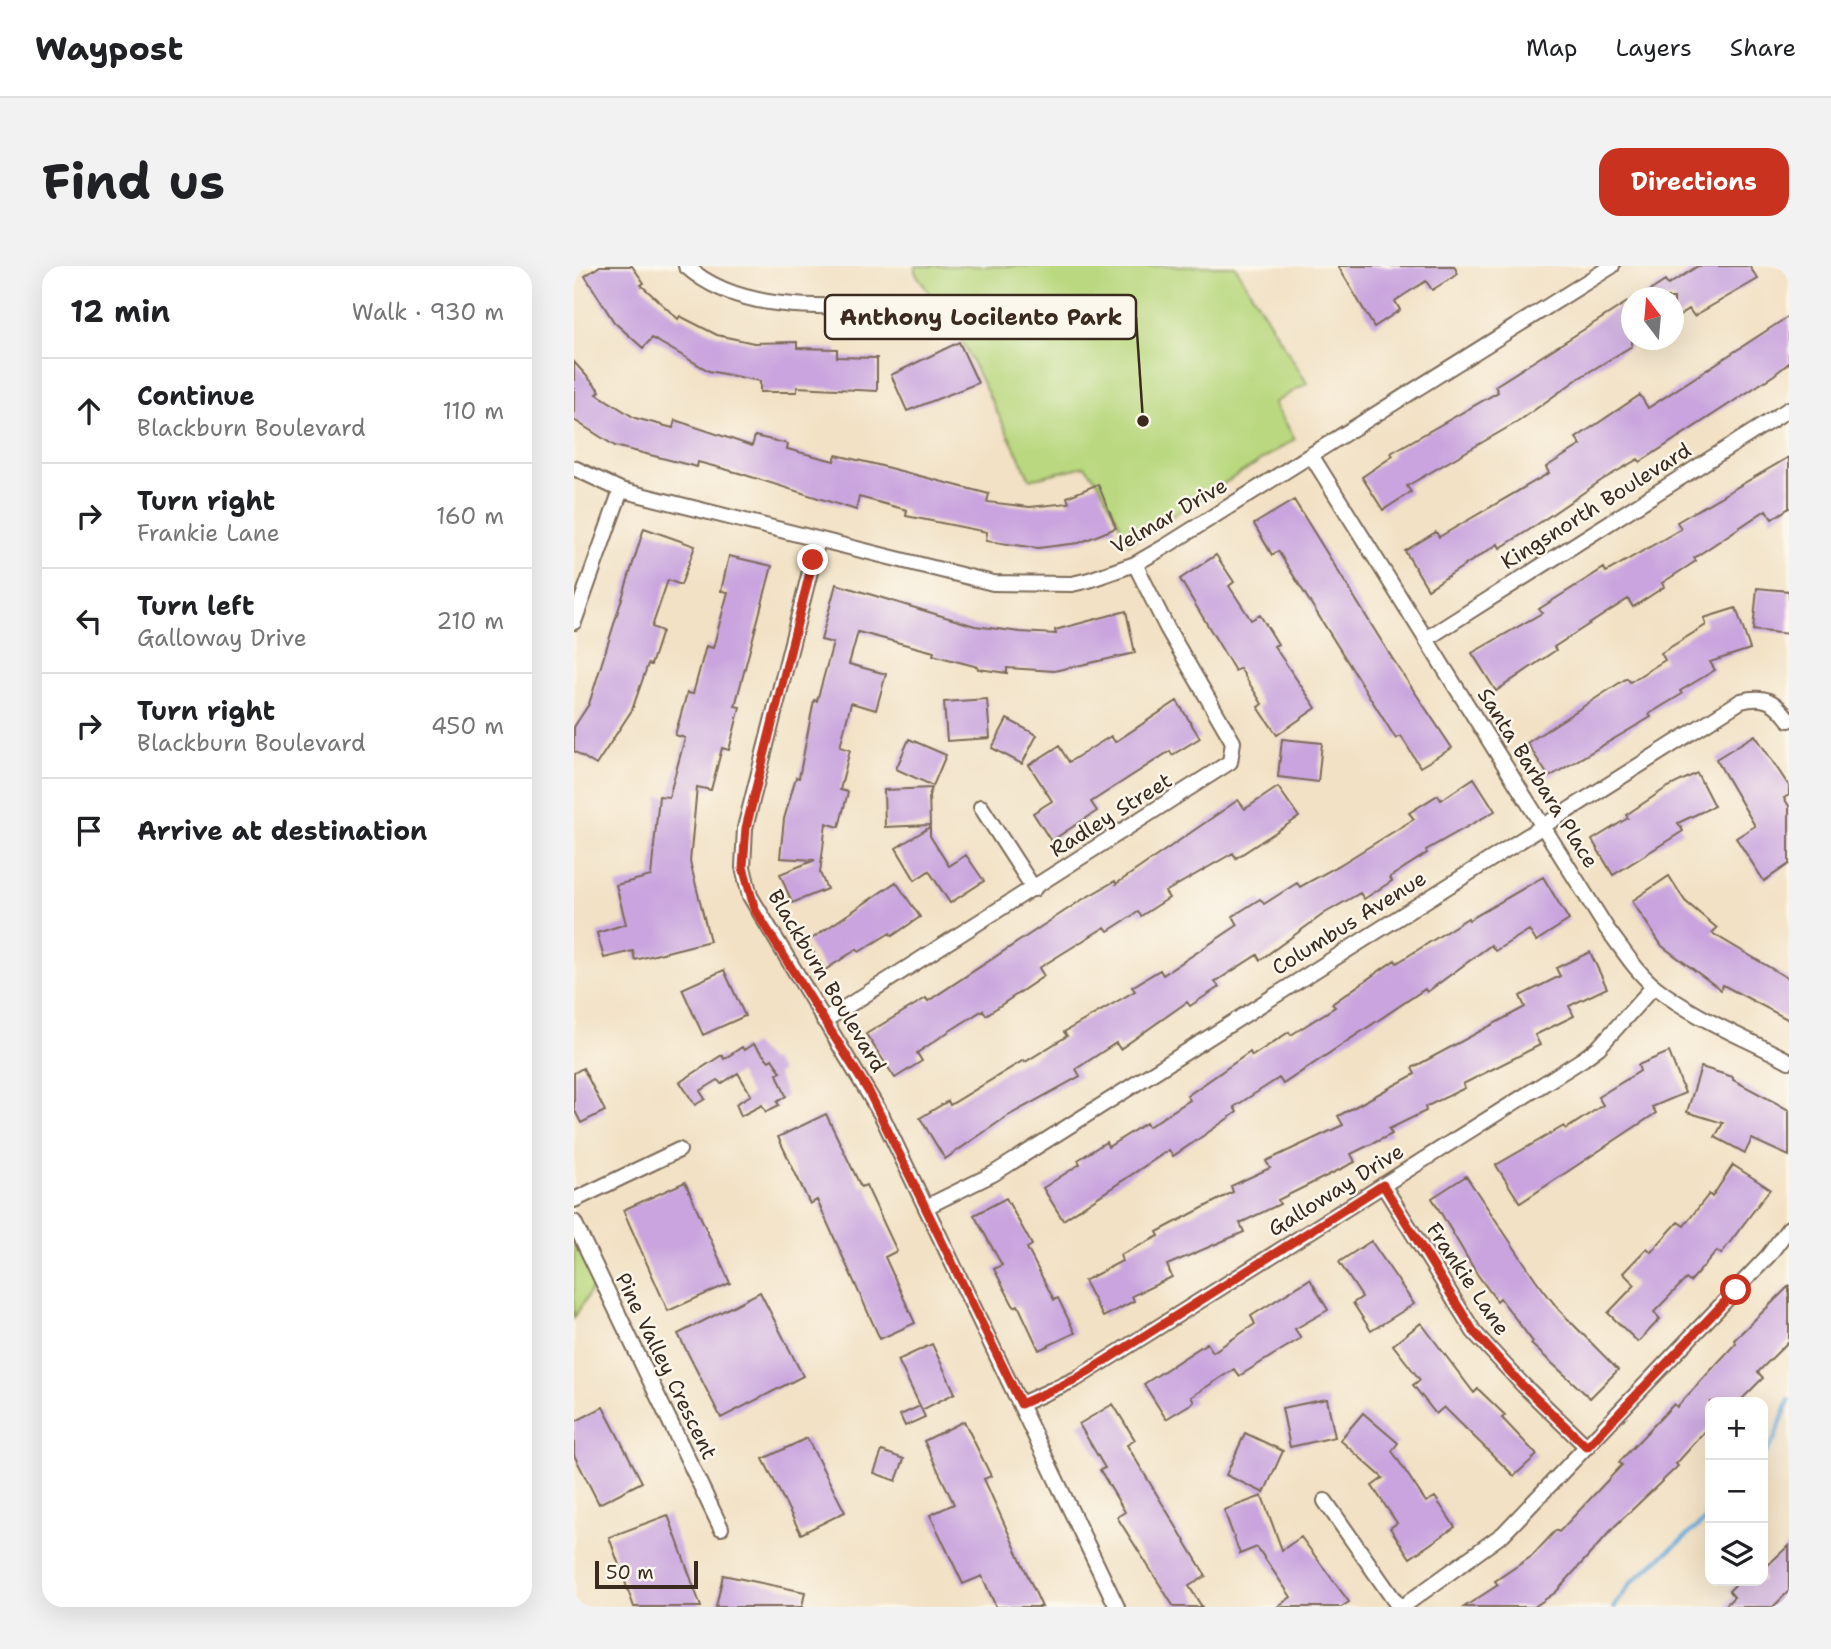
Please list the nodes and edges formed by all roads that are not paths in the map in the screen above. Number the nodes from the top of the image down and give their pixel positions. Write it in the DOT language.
graph roads {
  1 [pos="686,266"];
  2 [pos="1612,266"];
  3 [pos="900,306"];
  4 [pos="1789,409"];
  5 [pos="1311,455"];
  6 [pos="574,468"];
  7 [pos="621,490"];
  8 [pos="818,540"];
  9 [pos="1135,564"];
  10 [pos="574,622"];
  11 [pos="1426,639"];
  12 [pos="1789,720"];
  13 [pos="981,807"];
  14 [pos="1544,827"];
  15 [pos="1034,889"];
  16 [pos="1654,986"];
  17 [pos="824,1021"];
  18 [pos="1789,1061"];
  19 [pos="679,1150"];
  20 [pos="1383,1185"];
  21 [pos="574,1200"];
  22 [pos="926,1206"];
  23 [pos="574,1222"];
  24 [pos="1789,1228"];
  25 [pos="1021,1404"];
  26 [pos="1587,1447"];
  27 [pos="1325,1501"];
  28 [pos="721,1528"];
  29 [pos="1118,1607"];
  30 [pos="1400,1607"];
  1 -- 3 [label="street"];
  2 -- 5 [label="street, Velmar Drive"];
  4 -- 11 [label="street, Kingsnorth Boulevard"];
  5 -- 9 [label="street, Velmar Drive"];
  5 -- 11 [label="street, Santa Barbara Place"];
  6 -- 7 [label="street, Velmar Drive"];
  7 -- 8 [label="street, Velmar Drive"];
  7 -- 10 [label="street"];
  8 -- 9 [label="street, Velmar Drive"];
  8 -- 17 [label="street, Blackburn Boulevard"];
  9 -- 15 [label="street, Radley Street"];
  11 -- 14 [label="street, Santa Barbara Place"];
  12 -- 14 [label="street, Columbus Avenue"];
  13 -- 15 [label="street"];
  14 -- 16 [label="street, Santa Barbara Place"];
  14 -- 22 [label="street, Columbus Avenue"];
  15 -- 17 [label="street, Radley Street"];
  16 -- 18 [label="street, Santa Barbara Place"];
  16 -- 20 [label="street, Galloway Drive"];
  17 -- 22 [label="street, Blackburn Boulevard"];
  19 -- 21 [label="street"];
  20 -- 25 [label="street, Galloway Drive"];
  20 -- 26 [label="street, Frankie Lane"];
  22 -- 25 [label="street, Blackburn Boulevard"];
  23 -- 28 [label="street, Pine Valley Crescent"];
  24 -- 26 [label="street"];
  25 -- 29 [label="street, Blackburn Boulevard"];
  26 -- 30 [label="street"];
  27 -- 30 [label="street"];
}
